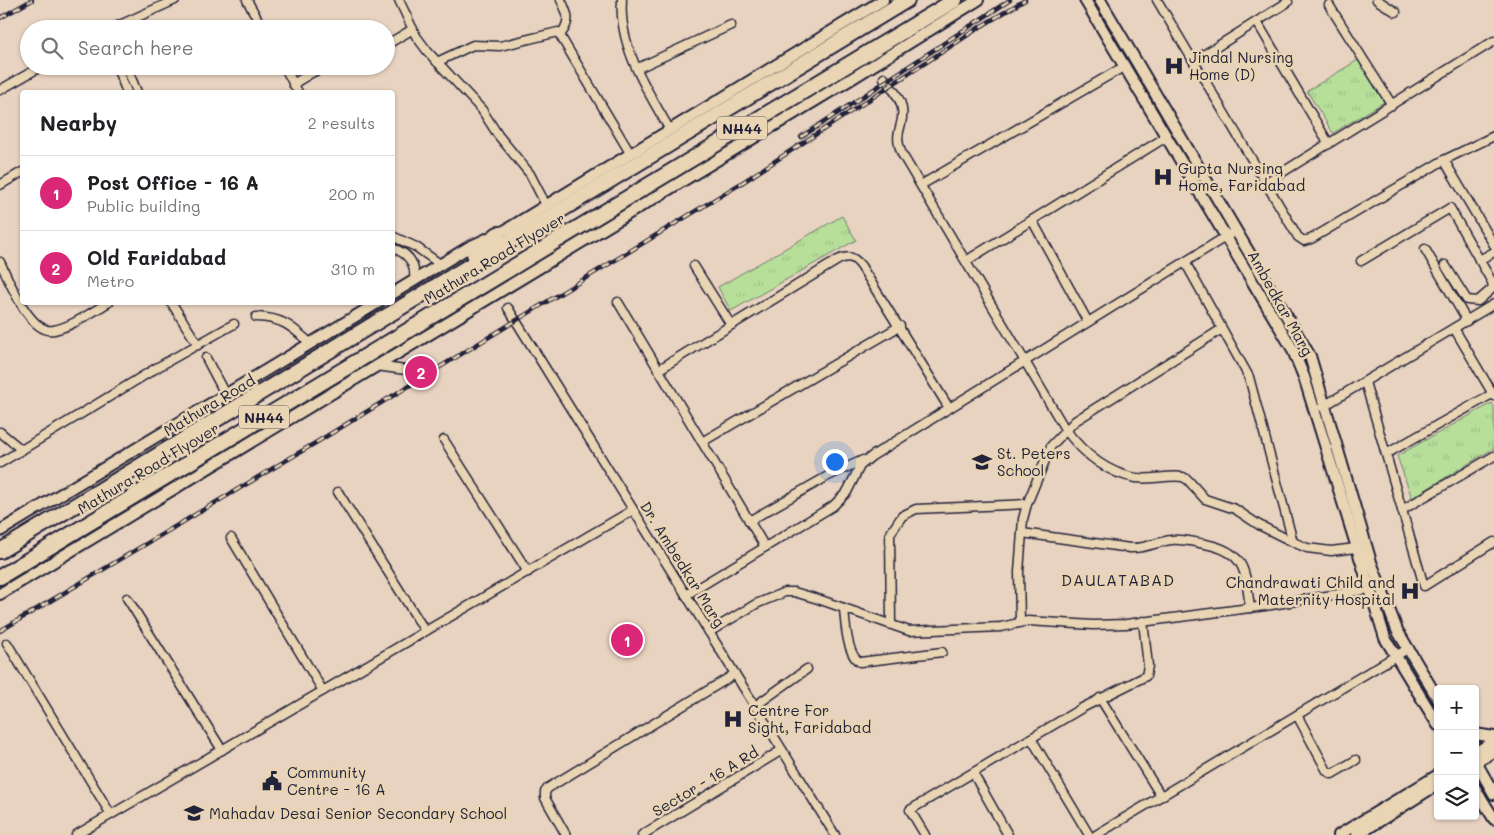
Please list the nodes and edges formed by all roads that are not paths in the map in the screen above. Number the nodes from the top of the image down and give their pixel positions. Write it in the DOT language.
graph roads {
  1 [pos="175,0"];
  2 [pos="247,0"];
  3 [pos="399,0"];
  4 [pos="561,0"];
  5 [pos="622,0"];
  6 [pos="883,0"];
  7 [pos="908,0"];
  8 [pos="955,0"];
  9 [pos="978,0"];
  10 [pos="1085,0"];
  11 [pos="1100,0"];
  12 [pos="1158,0"];
  13 [pos="1378,0"];
  14 [pos="1288,2"];
  15 [pos="1329,5"];
  16 [pos="1396,12"];
  17 [pos="131,20"];
  18 [pos="258,20"];
  19 [pos="1257,22"];
  20 [pos="730,24"];
  21 [pos="413,29"];
  22 [pos="561,34"];
  23 [pos="395,40"];
  24 [pos="1494,41"];
  25 [pos="1194,61"];
  26 [pos="437,62"];
  27 [pos="1125,66"];
  28 [pos="638,68"];
  29 [pos="26,75"];
  30 [pos="120,75"];
  31 [pos="130,75"];
  32 [pos="288,75"];
  33 [pos="308,75"];
  34 [pos="884,78"];
  35 [pos="293,84"];
  36 [pos="0,90"];
  37 [pos="126,90"];
  38 [pos="136,90"];
  39 [pos="297,90"];
  40 [pos="1392,105"];
  41 [pos="670,130"];
  42 [pos="1494,136"];
  43 [pos="1166,137"];
  44 [pos="1329,144"];
  45 [pos="630,153"];
  46 [pos="1444,160"];
  47 [pos="20,173"];
  48 [pos="1265,183"];
  49 [pos="0,185"];
  50 [pos="921,185"];
  51 [pos="546,205"];
  52 [pos="1032,220"];
  53 [pos="1237,230"];
  54 [pos="498,234"];
  55 [pos="1226,236"];
  56 [pos="395,237"];
  57 [pos="1494,245"];
  58 [pos="395,249"];
  59 [pos="1426,249"];
  60 [pos="1494,252"];
  61 [pos="1479,260"];
  62 [pos="966,261"];
  63 [pos="1361,261"];
  64 [pos="0,262"];
  65 [pos="1185,262"];
  66 [pos="440,264"];
  67 [pos="1444,265"];
  68 [pos="694,266"];
  69 [pos="414,281"];
  70 [pos="435,286"];
  71 [pos="395,292"];
  72 [pos="20,300"];
  73 [pos="618,302"];
  74 [pos="1494,304"];
  75 [pos="23,305"];
  76 [pos="104,305"];
  77 [pos="173,305"];
  78 [pos="374,305"];
  79 [pos="508,308"];
  80 [pos="256,317"];
  81 [pos="1467,320"];
  82 [pos="1088,322"];
  83 [pos="234,324"];
  84 [pos="731,326"];
  85 [pos="900,326"];
  86 [pos="1454,328"];
  87 [pos="1222,329"];
  88 [pos="310,343"];
  89 [pos="198,345"];
  90 [pos="206,358"];
  91 [pos="1026,361"];
  92 [pos="376,366"];
  93 [pos="406,370"];
  94 [pos="658,370"];
  95 [pos="1365,382"];
  96 [pos="226,394"];
  97 [pos="1493,395"];
  98 [pos="1325,406"];
  99 [pos="949,408"];
  100 [pos="1314,412"];
  101 [pos="1065,429"];
  102 [pos="0,432"];
  103 [pos="444,440"];
  104 [pos="702,442"];
  105 [pos="22,450"];
  106 [pos="1386,454"];
  107 [pos="872,456"];
  108 [pos="1494,456"];
  109 [pos="0,463"];
  110 [pos="338,492"];
  111 [pos="1027,504"];
  112 [pos="633,510"];
  113 [pos="1402,510"];
  114 [pos="749,521"];
  115 [pos="0,531"];
  116 [pos="1022,533"];
  117 [pos="231,538"];
  118 [pos="1293,542"];
  119 [pos="1494,542"];
  120 [pos="765,548"];
  121 [pos="1356,548"];
  122 [pos="0,551"];
  123 [pos="528,572"];
  124 [pos="0,577"];
  125 [pos="1368,589"];
  126 [pos="0,594"];
  127 [pos="686,595"];
  128 [pos="127,598"];
  129 [pos="844,608"];
  130 [pos="1250,608"];
  131 [pos="1143,621"];
  132 [pos="1020,622"];
  133 [pos="891,624"];
  134 [pos="425,631"];
  135 [pos="709,632"];
  136 [pos="7,643"];
  137 [pos="1409,648"];
  138 [pos="942,652"];
  139 [pos="1397,655"];
  140 [pos="807,669"];
  141 [pos="735,674"];
  142 [pos="323,691"];
  143 [pos="1434,692"];
  144 [pos="1100,698"];
  145 [pos="755,706"];
  146 [pos="1297,715"];
  147 [pos="1434,718"];
  148 [pos="1479,735"];
  149 [pos="1494,737"];
  150 [pos="1031,738"];
  151 [pos="1494,741"];
  152 [pos="222,750"];
  153 [pos="782,750"];
  154 [pos="1494,752"];
  155 [pos="1479,757"];
  156 [pos="1479,759"];
  157 [pos="1356,760"];
  158 [pos="1479,766"];
  159 [pos="973,773"];
  160 [pos="1434,781"];
  161 [pos="1434,781"];
  162 [pos="1494,794"];
  163 [pos="1479,795"];
  164 [pos="1160,796"];
  165 [pos="110,813"];
  166 [pos="1494,819"];
  167 [pos="831,834"];
  168 [pos="76,835"];
  169 [pos="566,835"];
  170 [pos="642,835"];
  171 [pos="925,835"];
  172 [pos="1008,835"];
  173 [pos="1089,835"];
  174 [pos="1096,835"];
  175 [pos="1339,835"];
  176 [pos="1357,835"];
  1 -- 17 [label="street"];
  2 -- 18 [label="street"];
  3 -- 21 [label="street"];
  4 -- 22 [label="street"];
  5 -- 28 [label="street"];
  6 -- 41 [label="main road"];
  7 -- 70 [label="highway, Mathura Road Flyover / NH44"];
  8 -- 124 [label="highway, Mathura Road Flyover / NH44"];
  9 -- 92 [label="main road"];
  10 -- 27 [label="main road, Ambedkar Marg"];
  11 -- 53 [label="main road, Ambedkar Marg"];
  12 -- 25 [label="street"];
  13 -- 16 [label="street"];
  14 -- 19 [label="street"];
  15 -- 40 [label="street"];
  19 -- 25 [label="street"];
  19 -- 44 [label="street"];
  20 -- 28 [label="street"];
  21 -- 23 [label="street"];
  21 -- 26 [label="street"];
  22 -- 26 [label="street"];
  22 -- 45 [label="street"];
  24 -- 40 [label="street"];
  25 -- 48 [label="street"];
  26 -- 51 [label="street"];
  27 -- 43 [label="main road, Ambedkar Marg"];
  27 -- 50 [label="street"];
  28 -- 41 [label="street"];
  29 -- 36 [label="street"];
  30 -- 37 [label="street"];
  31 -- 38 [label="street"];
  32 -- 35 [label="street"];
  33 -- 35 [label="street"];
  34 -- 50 [label="street"];
  35 -- 39 [label="street"];
  40 -- 44 [label="street"];
  41 -- 45 [label="main road"];
  42 -- 46 [label="street"];
  43 -- 52 [label="street"];
  43 -- 55 [label="main road, Ambedkar Marg"];
  44 -- 48 [label="street"];
  45 -- 51 [label="main road"];
  46 -- 48 [label="street"];
  46 -- 57 [label="street"];
  47 -- 49 [label="street"];
  50 -- 62 [label="street"];
  51 -- 54 [label="main road"];
  52 -- 62 [label="street"];
  52 -- 82 [label="street"];
  53 -- 55 [label="street"];
  53 -- 98 [label="main road, Ambedkar Marg"];
  54 -- 66 [label="main road"];
  54 -- 70 [label="highway"];
  55 -- 65 [label="street"];
  55 -- 100 [label="main road, Ambedkar Marg"];
  56 -- 66 [label="street"];
  58 -- 69 [label="street"];
  59 -- 81 [label="street"];
  60 -- 61 [label="street"];
  61 -- 63 [label="street"];
  61 -- 67 [label="street"];
  62 -- 91 [label="street"];
  64 -- 72 [label="street"];
  65 -- 82 [label="street"];
  65 -- 87 [label="street"];
  66 -- 69 [label="main road"];
  68 -- 84 [label="street"];
  69 -- 71 [label="main road"];
  70 -- 122 [label="highway, Mathura Road / NH44"];
  73 -- 94 [label="street"];
  74 -- 81 [label="street"];
  75 -- 76 [label="street"];
  77 -- 89 [label="street"];
  78 -- 88 [label="main road"];
  79 -- 112 [label="street, Dr. Ambedkar Marg"];
  80 -- 88 [label="street"];
  81 -- 86 [label="street"];
  82 -- 91 [label="street"];
  83 -- 89 [label="street"];
  84 -- 85 [label="street"];
  84 -- 94 [label="street"];
  85 -- 99 [label="street"];
  85 -- 104 [label="street"];
  86 -- 95 [label="street"];
  86 -- 97 [label="street"];
  87 -- 101 [label="street"];
  87 -- 118 [label="street"];
  88 -- 96 [label="main road"];
  89 -- 105 [label="street"];
  90 -- 96 [label="street"];
  91 -- 99 [label="street"];
  91 -- 101 [label="street"];
  92 -- 93 [label="street"];
  92 -- 126 [label="main road"];
  94 -- 104 [label="street"];
  95 -- 98 [label="street"];
  95 -- 106 [label="street"];
  96 -- 115 [label="main road"];
  97 -- 106 [label="street"];
  98 -- 100 [label="street"];
  98 -- 137 [label="main road, Ambedkar Marg"];
  99 -- 107 [label="street"];
  100 -- 121 [label="main road, Ambedkar Marg"];
  101 -- 111 [label="street"];
  101 -- 118 [label="street"];
  102 -- 105 [label="street"];
  103 -- 123 [label="street"];
  104 -- 114 [label="street"];
  105 -- 109 [label="street"];
  106 -- 113 [label="street"];
  107 -- 114 [label="street"];
  107 -- 120 [label="street"];
  108 -- 113 [label="street"];
  110 -- 134 [label="street"];
  111 -- 116 [label="street"];
  111 -- 133 [label="street"];
  112 -- 123 [label="street"];
  112 -- 127 [label="street, Dr. Ambedkar Marg"];
  113 -- 119 [label="street"];
  114 -- 120 [label="street"];
  116 -- 130 [label="street"];
  116 -- 132 [label="street"];
  117 -- 142 [label="street"];
  118 -- 121 [label="street"];
  120 -- 127 [label="street"];
  121 -- 125 [label="main road, Ambedkar Marg"];
  123 -- 134 [label="street"];
  125 -- 130 [label="street"];
  125 -- 139 [label="main road, Ambedkar Marg"];
  127 -- 135 [label="street, Dr. Ambedkar Marg"];
  128 -- 152 [label="street"];
  129 -- 133 [label="street"];
  129 -- 135 [label="street"];
  129 -- 138 [label="street"];
  130 -- 131 [label="street"];
  131 -- 132 [label="street"];
  131 -- 144 [label="street"];
  132 -- 133 [label="street"];
  134 -- 142 [label="street"];
  135 -- 141 [label="street, Dr. Ambedkar Marg"];
  136 -- 165 [label="street"];
  137 -- 139 [label="street"];
  137 -- 143 [label="main road, Ambedkar Marg"];
  139 -- 146 [label="street"];
  139 -- 147 [label="main road, Ambedkar Marg"];
  140 -- 145 [label="street"];
  141 -- 145 [label="street, Dr. Ambedkar Marg"];
  141 -- 169 [label="street"];
  142 -- 152 [label="street"];
  144 -- 150 [label="street"];
  144 -- 164 [label="street"];
  145 -- 153 [label="street, Dr. Ambedkar Marg"];
  146 -- 157 [label="street"];
  146 -- 164 [label="street"];
  148 -- 149 [label="main road"];
  150 -- 159 [label="street"];
  150 -- 173 [label="street"];
  151 -- 155 [label="main road"];
  152 -- 165 [label="street"];
  153 -- 167 [label="street, Dr. Ambedkar Marg"];
  153 -- 170 [label="street, Sector - 16 A Rd"];
  154 -- 156 [label="main road"];
  158 -- 162 [label="main road"];
  159 -- 171 [label="street"];
  159 -- 172 [label="street"];
  160 -- 175 [label="main road"];
  161 -- 176 [label="main road"];
  163 -- 166 [label="main road"];
  164 -- 174 [label="street"];
  165 -- 168 [label="street"];
}
